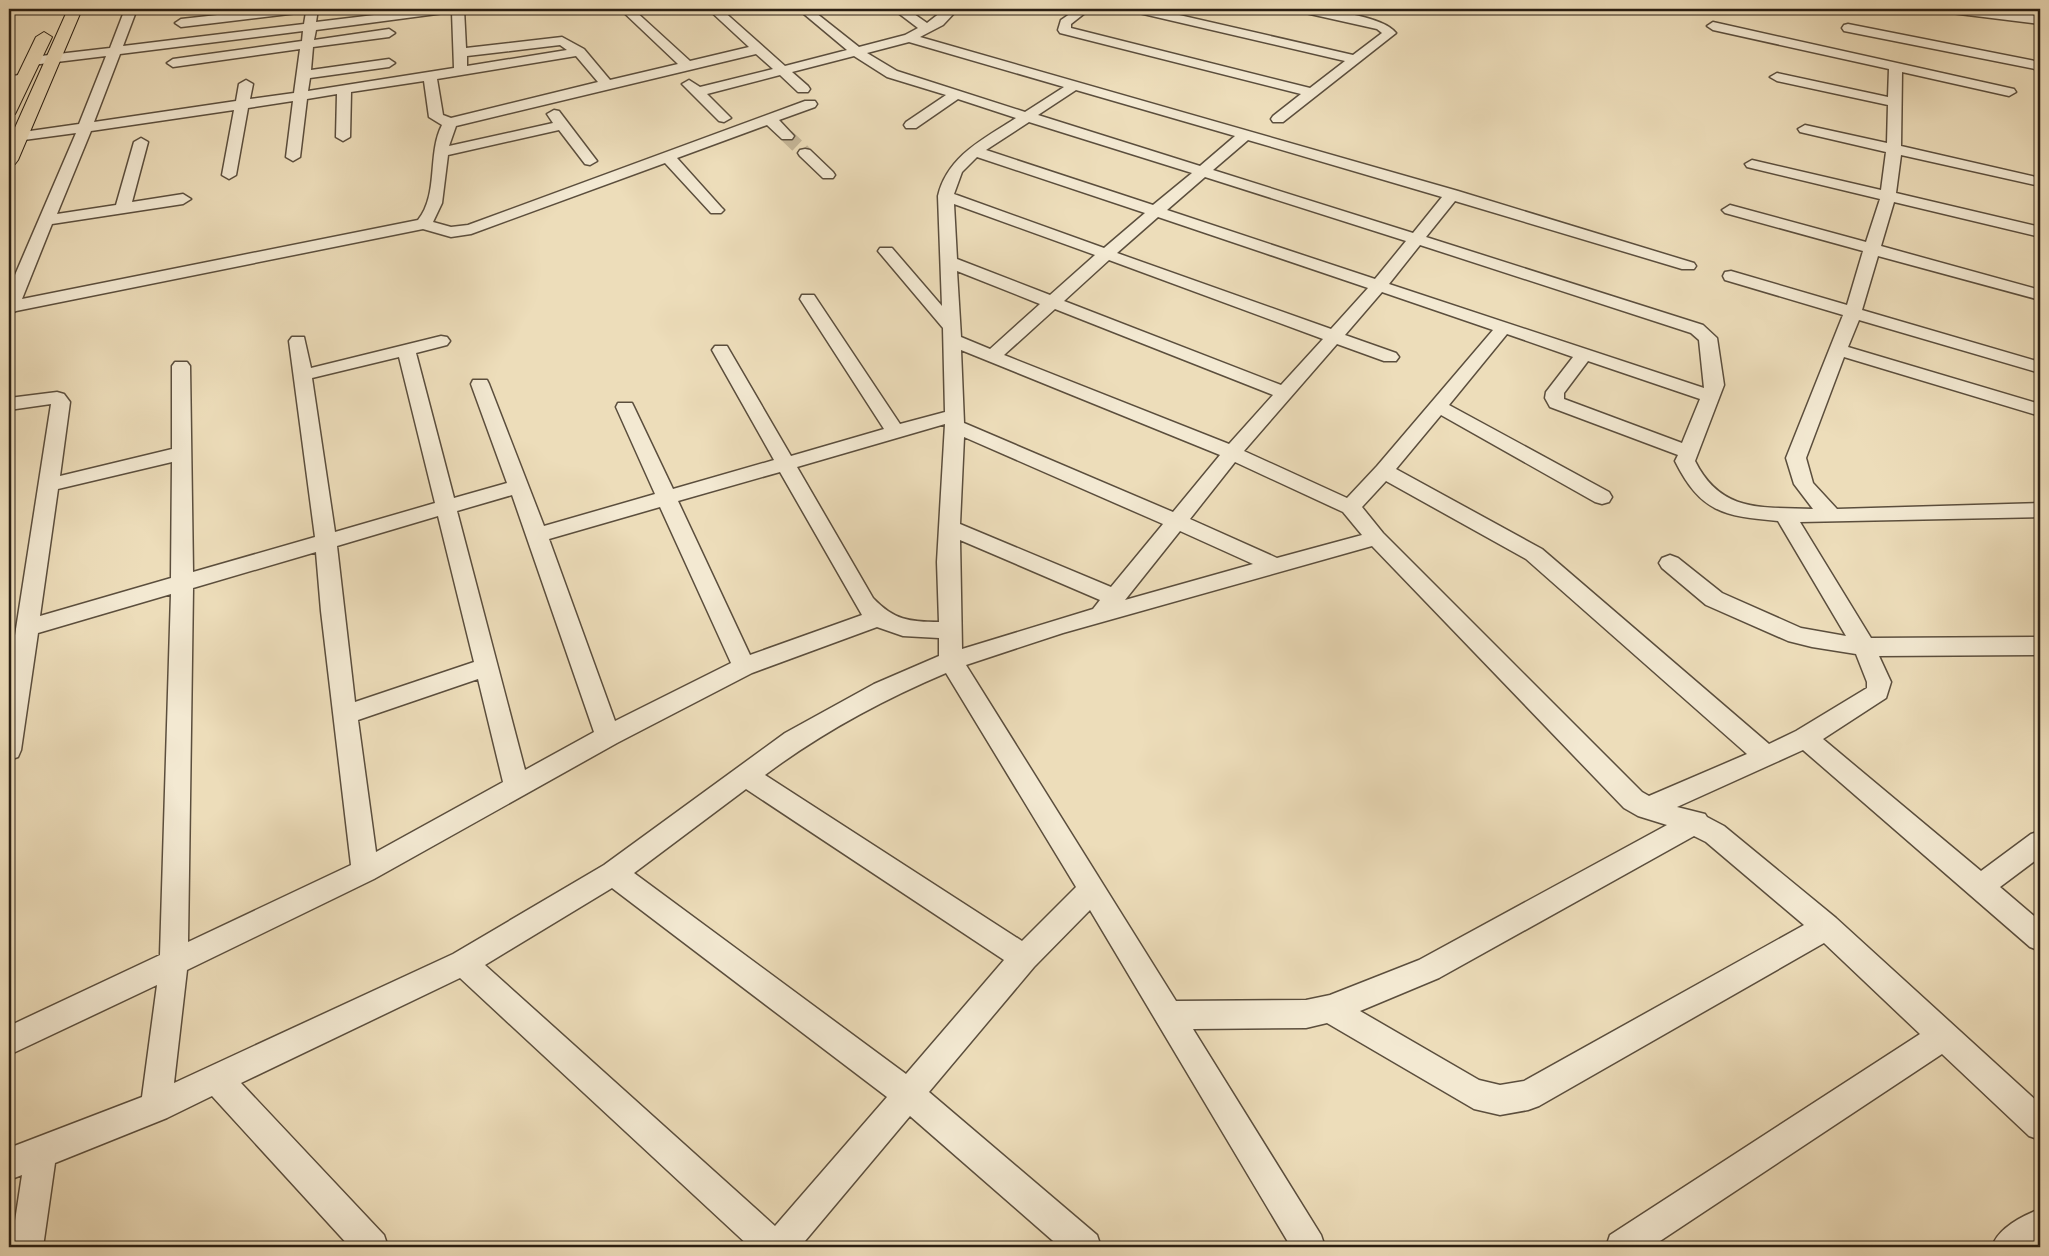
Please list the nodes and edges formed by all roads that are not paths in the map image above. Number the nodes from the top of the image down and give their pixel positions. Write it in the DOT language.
graph roads {
  1 [pos="74,9"];
  2 [pos="131,9"];
  3 [pos="302,9"];
  4 [pos="312,9"];
  5 [pos="451,9"];
  6 [pos="458,9"];
  7 [pos="626,9"];
  8 [pos="714,9"];
  9 [pos="804,9"];
  10 [pos="899,9"];
  11 [pos="952,9"];
  12 [pos="1084,9"];
  13 [pos="1139,9"];
  14 [pos="1305,9"];
  15 [pos="1951,9"];
  16 [pos="430,10"];
  17 [pos="391,12"];
  18 [pos="351,15"];
  19 [pos="2040,20"];
  20 [pos="181,23"];
  21 [pos="49,26"];
  22 [pos="311,26"];
  23 [pos="1713,26"];
  24 [pos="927,29"];
  25 [pos="389,33"];
  26 [pos="1847,37"];
  27 [pos="909,38"];
  28 [pos="308,44"];
  29 [pos="759,49"];
  30 [pos="116,50"];
  31 [pos="579,52"];
  32 [pos="857,52"];
  33 [pos="460,53"];
  34 [pos="54,58"];
  35 [pos="1356,60"];
  36 [pos="32,61"];
  37 [pos="173,63"];
  38 [pos="389,63"];
  39 [pos="2040,66"];
  40 [pos="680,67"];
  41 [pos="1896,67"];
  42 [pos="782,70"];
  43 [pos="461,71"];
  44 [pos="304,75"];
  45 [pos="430,76"];
  46 [pos="1777,77"];
  47 [pos="16,79"];
  48 [pos="389,82"];
  49 [pos="246,84"];
  50 [pos="607,84"];
  51 [pos="1075,85"];
  52 [pos="344,89"];
  53 [pos="803,89"];
  54 [pos="698,92"];
  55 [pos="2008,92"];
  56 [pos="1312,93"];
  57 [pos="957,94"];
  58 [pos="302,96"];
  59 [pos="543,99"];
  60 [pos="1896,103"];
  61 [pos="244,104"];
  62 [pos="810,104"];
  63 [pos="9,110"];
  64 [pos="1027,116"];
  65 [pos="724,118"];
  66 [pos="769,119"];
  67 [pos="1278,119"];
  68 [pos="450,123"];
  69 [pos="562,125"];
  70 [pos="911,125"];
  71 [pos="85,127"];
  72 [pos="1805,129"];
  73 [pos="1246,134"];
  74 [pos="787,136"];
  75 [pos="14,137"];
  76 [pos="343,138"];
  77 [pos="141,142"];
  78 [pos="1894,149"];
  79 [pos="975,151"];
  80 [pos="443,152"];
  81 [pos="805,153"];
  82 [pos="667,156"];
  83 [pos="293,157"];
  84 [pos="9,160"];
  85 [pos="590,161"];
  86 [pos="1752,164"];
  87 [pos="1203,171"];
  88 [pos="229,175"];
  89 [pos="828,175"];
  90 [pos="2040,182"];
  91 [pos="1453,194"];
  92 [pos="946,196"];
  93 [pos="1888,196"];
  94 [pos="183,199"];
  95 [pos="123,208"];
  96 [pos="716,210"];
  97 [pos="1730,210"];
  98 [pos="1156,211"];
  99 [pos="46,220"];
  100 [pos="423,224"];
  101 [pos="2040,232"];
  102 [pos="1417,238"];
  103 [pos="1872,249"];
  104 [pos="886,251"];
  105 [pos="1105,255"];
  106 [pos="948,262"];
  107 [pos="1688,266"];
  108 [pos="1731,276"];
  109 [pos="1379,285"];
  110 [pos="2040,295"];
  111 [pos="808,299"];
  112 [pos="1052,301"];
  113 [pos="9,308"];
  114 [pos="1853,312"];
  115 [pos="1504,327"];
  116 [pos="951,334"];
  117 [pos="1334,337"];
  118 [pos="298,341"];
  119 [pos="441,342"];
  120 [pos="1837,349"];
  121 [pos="406,350"];
  122 [pos="721,350"];
  123 [pos="1584,354"];
  124 [pos="992,356"];
  125 [pos="1390,357"];
  126 [pos="181,366"];
  127 [pos="2040,368"];
  128 [pos="304,376"];
  129 [pos="480,384"];
  130 [pos="1285,392"];
  131 [pos="1712,397"];
  132 [pos="9,404"];
  133 [pos="1438,406"];
  134 [pos="625,407"];
  135 [pos="2040,410"];
  136 [pos="954,421"];
  137 [pos="895,431"];
  138 [pos="1689,452"];
  139 [pos="181,453"];
  140 [pos="1232,453"];
  141 [pos="786,463"];
  142 [pos="1384,471"];
  143 [pos="49,485"];
  144 [pos="519,486"];
  145 [pos="1602,497"];
  146 [pos="667,498"];
  147 [pos="1350,507"];
  148 [pos="446,508"];
  149 [pos="2040,510"];
  150 [pos="1785,515"];
  151 [pos="1832,516"];
  152 [pos="1176,521"];
  153 [pos="950,528"];
  154 [pos="537,535"];
  155 [pos="1376,538"];
  156 [pos="326,543"];
  157 [pos="1670,563"];
  158 [pos="1276,566"];
  159 [pos="182,584"];
  160 [pos="1108,605"];
  161 [pos="877,618"];
  162 [pos="26,628"];
  163 [pos="948,630"];
  164 [pos="2040,646"];
  165 [pos="1864,647"];
  166 [pos="951,661"];
  167 [pos="486,667"];
  168 [pos="744,667"];
  169 [pos="345,715"];
  170 [pos="608,736"];
  171 [pos="1804,738"];
  172 [pos="9,741"];
  173 [pos="1767,757"];
  174 [pos="745,775"];
  175 [pos="517,787"];
  176 [pos="1647,808"];
  177 [pos="1696,822"];
  178 [pos="2040,842"];
  179 [pos="364,871"];
  180 [pos="612,873"];
  181 [pos="1980,887"];
  182 [pos="1092,889"];
  183 [pos="1826,927"];
  184 [pos="2040,938"];
  185 [pos="1024,958"];
  186 [pos="174,962"];
  187 [pos="463,963"];
  188 [pos="1330,1009"];
  189 [pos="1168,1014"];
  190 [pos="1943,1036"];
  191 [pos="9,1041"];
  192 [pos="217,1079"];
  193 [pos="908,1094"];
  194 [pos="156,1107"];
  195 [pos="2040,1125"];
  196 [pos="41,1154"];
  197 [pos="9,1164"];
  198 [pos="2040,1225"];
  199 [pos="27,1247"];
  200 [pos="372,1247"];
  201 [pos="774,1247"];
  202 [pos="779,1247"];
  203 [pos="1085,1247"];
  204 [pos="1309,1247"];
  205 [pos="1622,1247"];
  206 [pos="2008,1247"];
  1 -- 34 [label="main road"];
  2 -- 30 [label="street"];
  3 -- 20 [label="street"];
  4 -- 22 [label="street"];
  5 -- 16 [label="street"];
  6 -- 33 [label="street"];
  7 -- 40 [label="street"];
  8 -- 29 [label="street"];
  9 -- 32 [label="street"];
  10 -- 24 [label="street"];
  11 -- 24 [label="street"];
  12 -- 56 [label="street"];
  13 -- 35 [label="street"];
  14 -- 35 [label="street"];
  15 -- 19 [label="street"];
  16 -- 17 [label="street"];
  17 -- 18 [label="street"];
  17 -- 25 [label="street"];
  18 -- 22 [label="street"];
  21 -- 36 [label="main road"];
  22 -- 28 [label="street"];
  22 -- 30 [label="street"];
  23 -- 26 [label="street"];
  24 -- 27 [label="street"];
  25 -- 28 [label="street"];
  25 -- 38 [label="street"];
  26 -- 39 [label="street"];
  26 -- 41 [label="street"];
  27 -- 32 [label="street"];
  27 -- 51 [label="street"];
  28 -- 37 [label="street"];
  28 -- 44 [label="street"];
  29 -- 40 [label="street"];
  29 -- 42 [label="street"];
  30 -- 34 [label="street"];
  30 -- 71 [label="street"];
  31 -- 33 [label="street"];
  31 -- 43 [label="street"];
  31 -- 50 [label="street"];
  32 -- 42 [label="street"];
  32 -- 57 [label="street"];
  33 -- 43 [label="street"];
  34 -- 36 [label="street"];
  34 -- 75 [label="main road"];
  35 -- 56 [label="street"];
  36 -- 47 [label="main road"];
  38 -- 44 [label="street"];
  38 -- 48 [label="street"];
  40 -- 50 [label="street"];
  40 -- 54 [label="street"];
  41 -- 55 [label="street"];
  41 -- 60 [label="street"];
  42 -- 53 [label="street"];
  42 -- 54 [label="street"];
  43 -- 45 [label="street"];
  44 -- 58 [label="street"];
  45 -- 48 [label="street"];
  45 -- 68 [label="street"];
  46 -- 60 [label="street"];
  47 -- 63 [label="main road"];
  48 -- 52 [label="street"];
  49 -- 61 [label="street"];
  50 -- 59 [label="street"];
  51 -- 64 [label="street"];
  51 -- 73 [label="street"];
  52 -- 58 [label="street"];
  52 -- 76 [label="street"];
  54 -- 65 [label="street"];
  56 -- 67 [label="street"];
  57 -- 64 [label="street"];
  57 -- 70 [label="street"];
  58 -- 61 [label="street"];
  58 -- 83 [label="street"];
  59 -- 68 [label="street"];
  59 -- 69 [label="street"];
  60 -- 78 [label="street"];
  61 -- 71 [label="street"];
  61 -- 88 [label="street"];
  62 -- 66 [label="street"];
  64 -- 79 [label="street"];
  64 -- 87 [label="street"];
  66 -- 74 [label="street"];
  66 -- 82 [label="street"];
  68 -- 80 [label="street"];
  69 -- 80 [label="street"];
  69 -- 85 [label="street"];
  71 -- 75 [label="street"];
  71 -- 99 [label="street"];
  72 -- 78 [label="street"];
  73 -- 87 [label="street"];
  73 -- 91 [label="street"];
  75 -- 84 [label="main road"];
  77 -- 95 [label="street"];
  78 -- 90 [label="street"];
  78 -- 93 [label="street"];
  79 -- 92 [label="street"];
  79 -- 98 [label="street"];
  80 -- 100 [label="street"];
  81 -- 89 [label="street"];
  82 -- 96 [label="street"];
  82 -- 100 [label="street"];
  86 -- 93 [label="street"];
  87 -- 98 [label="street"];
  87 -- 102 [label="street"];
  91 -- 102 [label="street"];
  91 -- 107 [label="street"];
  92 -- 105 [label="street"];
  92 -- 106 [label="street"];
  93 -- 101 [label="street"];
  93 -- 103 [label="street"];
  94 -- 95 [label="street"];
  95 -- 99 [label="street"];
  97 -- 103 [label="street"];
  98 -- 105 [label="street"];
  98 -- 109 [label="street"];
  99 -- 113 [label="street"];
  100 -- 113 [label="street"];
  102 -- 109 [label="street"];
  102 -- 131 [label="street"];
  103 -- 110 [label="street"];
  103 -- 114 [label="street"];
  104 -- 116 [label="street"];
  105 -- 112 [label="street"];
  105 -- 117 [label="street"];
  106 -- 112 [label="street"];
  106 -- 116 [label="street"];
  108 -- 114 [label="street"];
  109 -- 115 [label="street"];
  109 -- 117 [label="street"];
  111 -- 137 [label="street"];
  112 -- 124 [label="street"];
  112 -- 130 [label="street"];
  114 -- 120 [label="street"];
  114 -- 127 [label="street"];
  115 -- 123 [label="street"];
  115 -- 133 [label="street"];
  116 -- 124 [label="street"];
  116 -- 136 [label="street"];
  117 -- 125 [label="street"];
  117 -- 130 [label="street"];
  118 -- 128 [label="street"];
  119 -- 121 [label="street"];
  120 -- 135 [label="street"];
  120 -- 151 [label="street"];
  121 -- 128 [label="street"];
  121 -- 148 [label="street"];
  122 -- 141 [label="street"];
  123 -- 131 [label="street"];
  123 -- 138 [label="street"];
  124 -- 140 [label="street"];
  126 -- 139 [label="street"];
  128 -- 156 [label="street"];
  129 -- 144 [label="street"];
  130 -- 140 [label="street"];
  131 -- 138 [label="street"];
  132 -- 143 [label="street"];
  133 -- 142 [label="street"];
  133 -- 145 [label="street"];
  134 -- 146 [label="street"];
  136 -- 137 [label="street"];
  136 -- 152 [label="street"];
  136 -- 153 [label="street"];
  137 -- 141 [label="street"];
  138 -- 150 [label="street"];
  139 -- 143 [label="street"];
  139 -- 159 [label="street"];
  140 -- 147 [label="street"];
  140 -- 152 [label="street"];
  141 -- 146 [label="street"];
  141 -- 161 [label="street"];
  142 -- 147 [label="street"];
  142 -- 173 [label="street"];
  143 -- 162 [label="street"];
  144 -- 148 [label="street"];
  144 -- 154 [label="street"];
  146 -- 154 [label="street"];
  146 -- 168 [label="street"];
  147 -- 155 [label="street"];
  148 -- 156 [label="street"];
  148 -- 167 [label="street"];
  149 -- 151 [label="street"];
  150 -- 151 [label="street"];
  150 -- 165 [label="street"];
  152 -- 158 [label="street"];
  152 -- 160 [label="street"];
  153 -- 160 [label="street"];
  153 -- 163 [label="street"];
  154 -- 170 [label="street"];
  155 -- 158 [label="street"];
  155 -- 176 [label="street"];
  156 -- 159 [label="street"];
  156 -- 169 [label="street"];
  157 -- 165 [label="street"];
  158 -- 160 [label="street"];
  159 -- 162 [label="street"];
  159 -- 186 [label="street"];
  160 -- 166 [label="street"];
  161 -- 163 [label="street"];
  161 -- 168 [label="street"];
  162 -- 172 [label="street"];
  163 -- 166 [label="street"];
  164 -- 165 [label="street"];
  165 -- 171 [label="street"];
  166 -- 174 [label="street"];
  166 -- 182 [label="street"];
  167 -- 169 [label="street"];
  167 -- 175 [label="street"];
  168 -- 170 [label="street"];
  169 -- 179 [label="street"];
  170 -- 175 [label="street"];
  171 -- 173 [label="street"];
  171 -- 181 [label="street"];
  173 -- 176 [label="street"];
  174 -- 180 [label="street"];
  174 -- 185 [label="street"];
  175 -- 179 [label="street"];
  176 -- 177 [label="street"];
  177 -- 183 [label="street"];
  177 -- 188 [label="street"];
  178 -- 181 [label="street"];
  179 -- 186 [label="street"];
  180 -- 187 [label="street"];
  180 -- 193 [label="street"];
  181 -- 184 [label="street"];
  182 -- 185 [label="street"];
  182 -- 189 [label="street"];
  183 -- 188 [label="street"];
  183 -- 190 [label="street"];
  185 -- 193 [label="street"];
  186 -- 191 [label="street"];
  186 -- 194 [label="street"];
  187 -- 192 [label="street"];
  187 -- 201 [label="street"];
  188 -- 189 [label="street"];
  189 -- 204 [label="street"];
  190 -- 195 [label="street"];
  190 -- 205 [label="street"];
  192 -- 194 [label="street"];
  192 -- 200 [label="street"];
  193 -- 202 [label="street"];
  193 -- 203 [label="street"];
  194 -- 196 [label="street"];
  196 -- 197 [label="street"];
  196 -- 199 [label="street"];
  198 -- 206 [label="street"];
}
